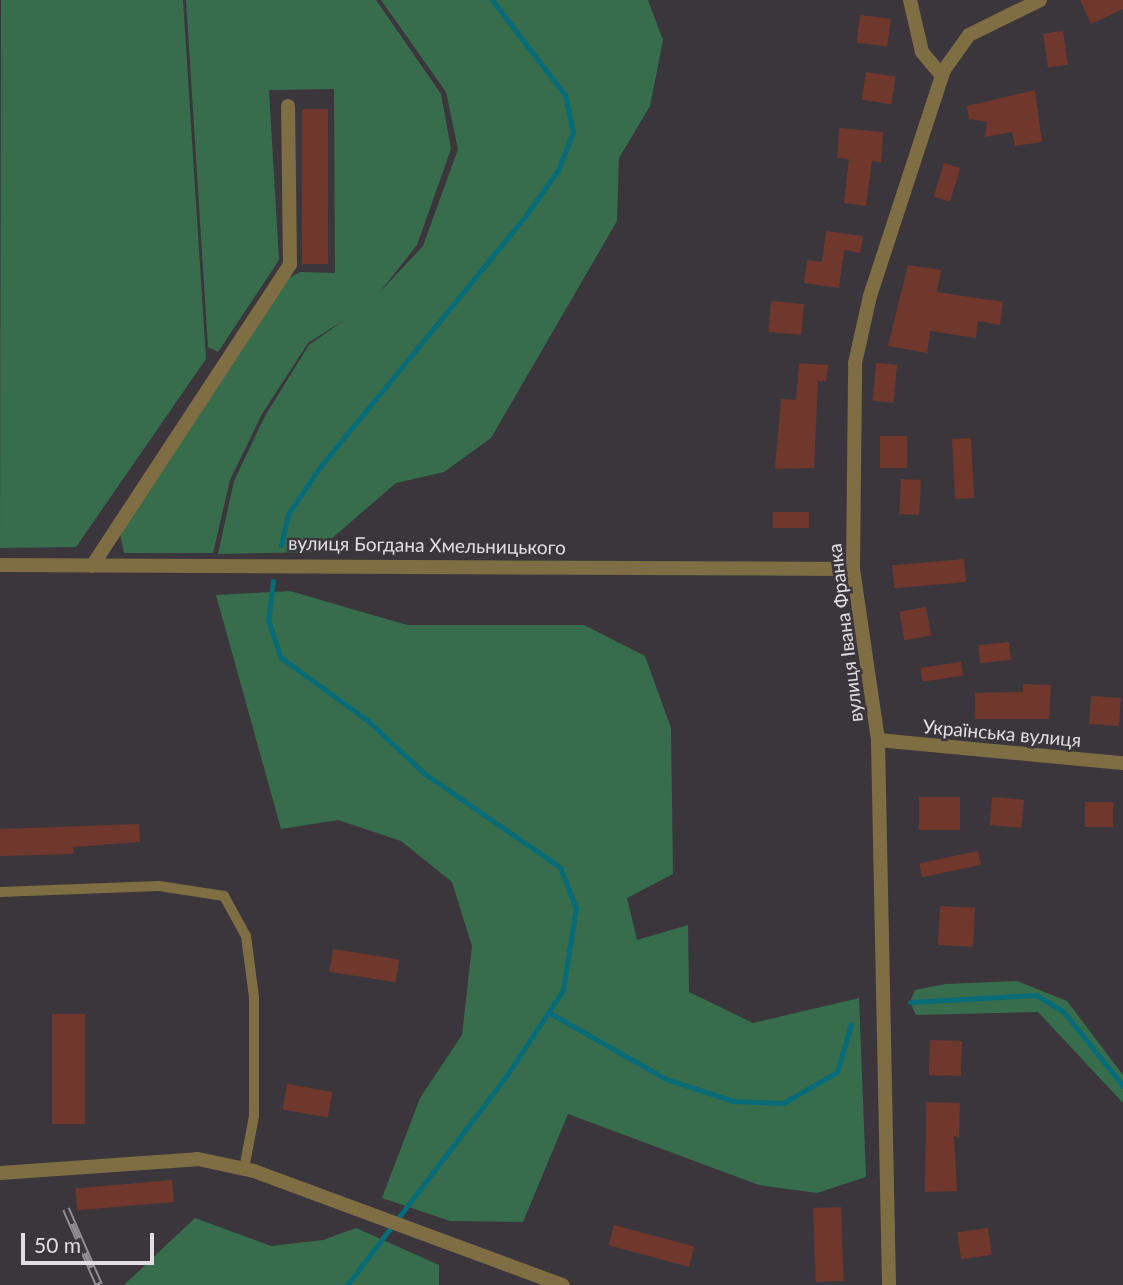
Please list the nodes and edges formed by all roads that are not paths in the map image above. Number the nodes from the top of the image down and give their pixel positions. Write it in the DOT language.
graph roads {
  1 [pos="910,0"];
  2 [pos="1040,0"];
  3 [pos="942,76"];
  4 [pos="288,106"];
  5 [pos="0,565"];
  6 [pos="92,566"];
  7 [pos="853,569"];
  8 [pos="878,740"];
  9 [pos="1123,764"];
  10 [pos="0,891"];
  11 [pos="244,1169"];
  12 [pos="0,1173"];
  13 [pos="563,1285"];
  14 [pos="889,1285"];
  1 -- 3 [label="street"];
  2 -- 3 [label="street, вулиця Івана Франка"];
  3 -- 7 [label="street, вулиця Івана Франка"];
  4 -- 6 [label="street"];
  5 -- 6 [label="street, вулиця Богдана Хмельницького"];
  6 -- 7 [label="street, вулиця Богдана Хмельницького"];
  7 -- 8 [label="street, вулиця Івана Франка"];
  8 -- 9 [label="street, Українська вулиця"];
  8 -- 14 [label="street, вулиця Івана Франка"];
  10 -- 11 [label="lane"];
  11 -- 12 [label="street"];
  11 -- 13 [label="street"];
}
